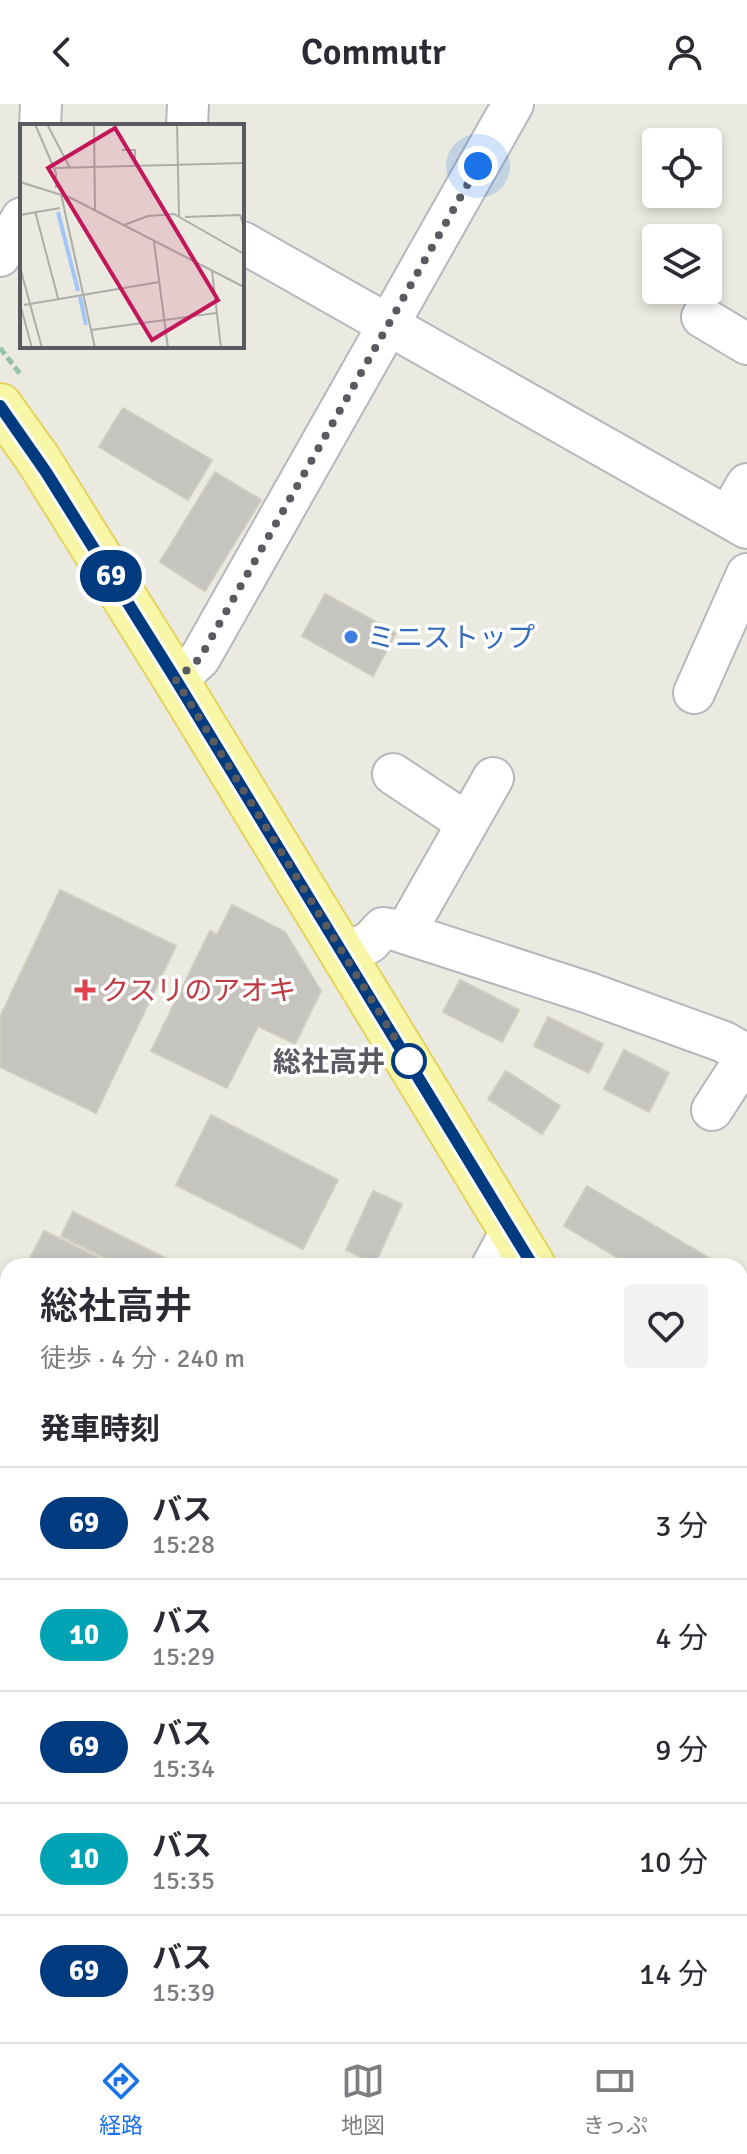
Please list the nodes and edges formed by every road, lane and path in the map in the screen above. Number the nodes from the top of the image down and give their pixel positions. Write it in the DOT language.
graph roads {
  1 [pos="41,104"];
  2 [pos="188,104"];
  3 [pos="513,104"];
  4 [pos="40,124"];
  5 [pos="187,124"];
  6 [pos="20,221"];
  7 [pos="244,243"];
  8 [pos="0,256"];
  9 [pos="702,317"];
  10 [pos="387,324"];
  11 [pos="747,344"];
  12 [pos="0,406"];
  13 [pos="741,510"];
  14 [pos="747,574"];
  15 [pos="176,680"];
  16 [pos="694,693"];
  17 [pos="393,774"];
  18 [pos="493,778"];
  19 [pos="467,823"];
  20 [pos="405,933"];
  21 [pos="343,952"];
  22 [pos="747,1056"];
  23 [pos="712,1110"];
  24 [pos="513,1256"];
  1 -- 4 [label="street"];
  2 -- 5 [label="street"];
  3 -- 10 [label="street"];
  6 -- 8 [label="street"];
  7 -- 10 [label="street"];
  9 -- 11 [label="street"];
  10 -- 13 [label="street"];
  10 -- 15 [label="street"];
  12 -- 15 [label="main road"];
  14 -- 16 [label="street"];
  15 -- 21 [label="main road"];
  17 -- 19 [label="street"];
  18 -- 19 [label="street"];
  19 -- 20 [label="street"];
  20 -- 21 [label="street"];
  20 -- 22 [label="street"];
  21 -- 24 [label="main road"];
  22 -- 23 [label="street"];
}
